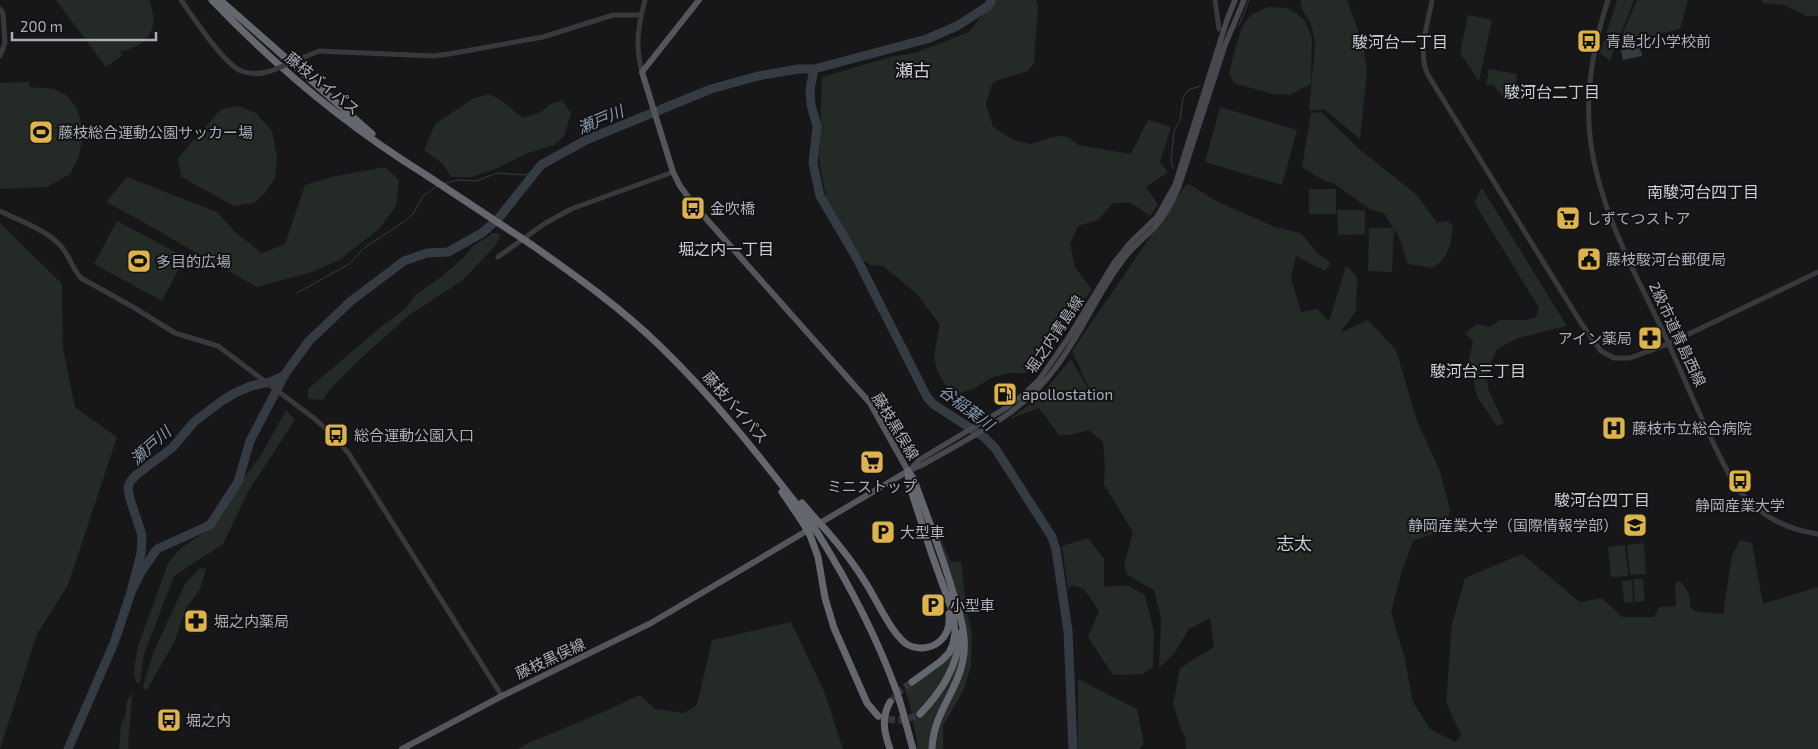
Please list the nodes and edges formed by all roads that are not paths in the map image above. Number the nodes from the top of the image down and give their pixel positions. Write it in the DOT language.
graph roads {
  1 [pos="182,0"];
  2 [pos="212,0"];
  3 [pos="220,0"];
  4 [pos="645,0"];
  5 [pos="699,0"];
  6 [pos="1215,0"];
  7 [pos="1235,0"];
  8 [pos="1244,0"];
  9 [pos="1432,0"];
  10 [pos="1608,0"];
  11 [pos="0,9"];
  12 [pos="641,15"];
  13 [pos="1219,30"];
  14 [pos="0,56"];
  15 [pos="642,72"];
  16 [pos="673,172"];
  17 [pos="426,175"];
  18 [pos="0,211"];
  19 [pos="498,257"];
  20 [pos="1818,272"];
  21 [pos="1668,344"];
  22 [pos="980,427"];
  23 [pos="908,471"];
  24 [pos="807,518"];
  25 [pos="1818,534"];
  26 [pos="951,600"];
  27 [pos="960,617"];
  28 [pos="912,682"];
  29 [pos="502,696"];
  30 [pos="890,702"];
  31 [pos="920,714"];
  32 [pos="878,716"];
  33 [pos="402,749"];
  34 [pos="890,749"];
  35 [pos="913,749"];
  36 [pos="932,749"];
  1 -- 12 [label="street, bridge"];
  2 -- 17 [label="highway, 藤枝バイパス"];
  3 -- 17 [label="highway, 藤枝バイパス"];
  4 -- 12 [label="street"];
  5 -- 15 [label="main road"];
  6 -- 13 [label="street"];
  7 -- 22 [label="main road, 堀之内青島線"];
  8 -- 22 [label="main road, 堀之内青島線"];
  9 -- 21 [label="street"];
  10 -- 21 [label="street, 2級市道青島西線"];
  11 -- 14 [label="street"];
  12 -- 15 [label="street"];
  15 -- 16 [label="main road, 藤枝黒俣線"];
  16 -- 19 [label="street"];
  16 -- 23 [label="main road, 藤枝黒俣線"];
  17 -- 24 [label="highway, 藤枝バイパス, bridge"];
  18 -- 29 [label="street"];
  20 -- 21 [label="street"];
  21 -- 25 [label="street, 2級市道青島西線"];
  22 -- 23 [label="main road, 堀之内青島線"];
  23 -- 26 [label="highway"];
  23 -- 26 [label="highway"];
  23 -- 29 [label="main road, 藤枝黒俣線"];
  24 -- 26 [label="highway, bridge"];
  24 -- 32 [label="highway, bridge"];
  24 -- 35 [label="highway, 藤枝バイパス, bridge"];
  26 -- 27 [label="highway"];
  26 -- 28 [label="highway"];
  27 -- 31 [label="highway"];
  27 -- 36 [label="highway"];
  29 -- 33 [label="main road, 藤枝黒俣線"];
  30 -- 34 [label="highway"];
}
